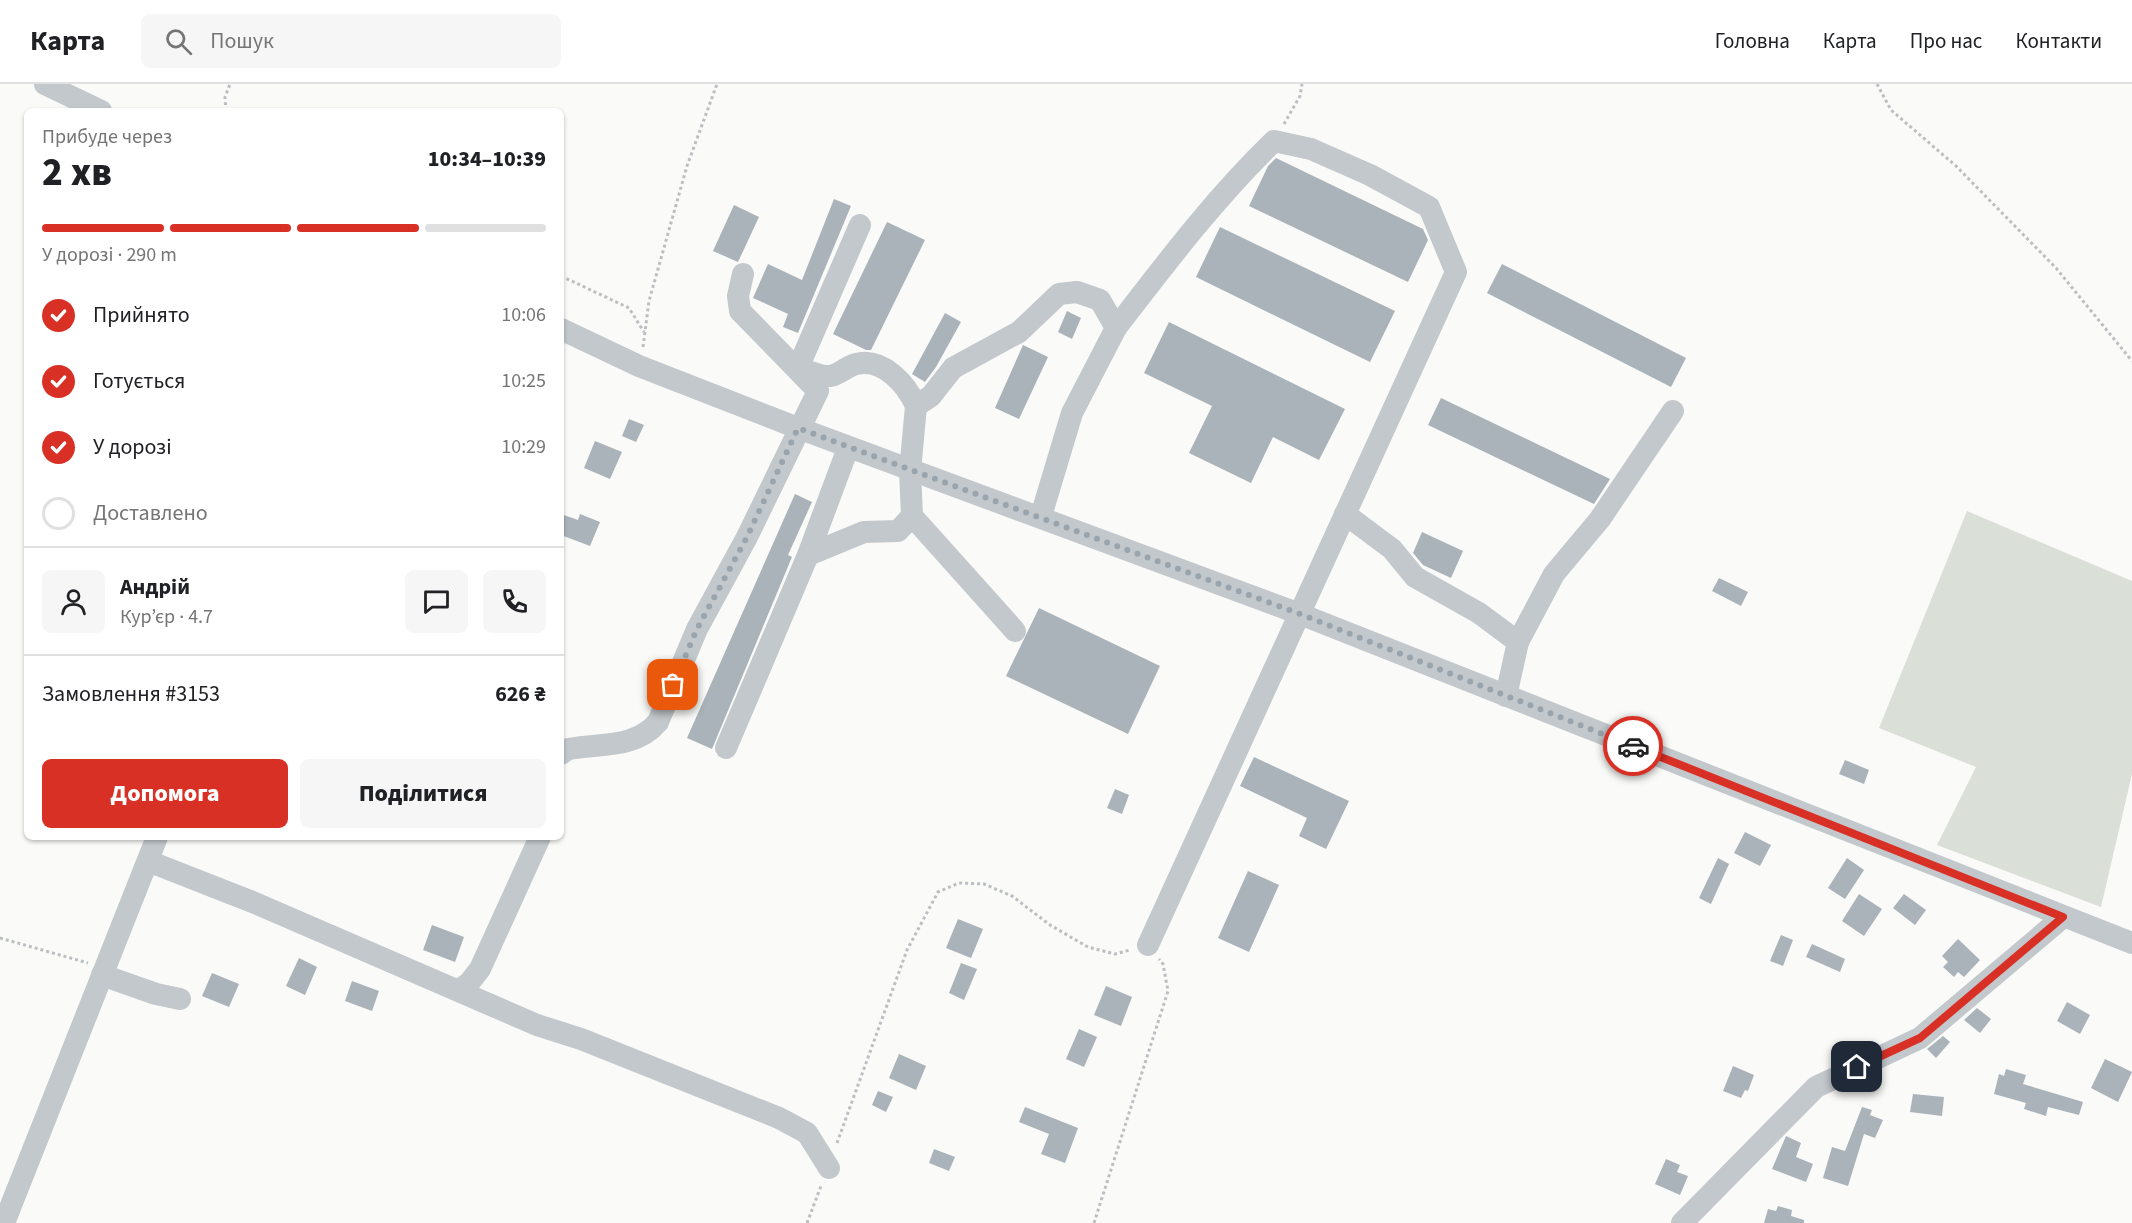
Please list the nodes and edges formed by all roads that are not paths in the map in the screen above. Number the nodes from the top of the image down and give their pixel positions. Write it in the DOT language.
graph roads {
  1 [pos="45,84"];
  2 [pos="95,108"];
  3 [pos="860,225"];
  4 [pos="743,274"];
  5 [pos="1116,328"];
  6 [pos="564,330"];
  7 [pos="798,368"];
  8 [pos="916,406"];
  9 [pos="1672,411"];
  10 [pos="798,428"];
  11 [pos="848,448"];
  12 [pos="910,471"];
  13 [pos="1345,514"];
  14 [pos="912,516"];
  15 [pos="1041,516"];
  16 [pos="808,555"];
  17 [pos="1300,614"];
  18 [pos="1015,631"];
  19 [pos="1518,642"];
  20 [pos="1506,696"];
  21 [pos="726,748"];
  22 [pos="564,752"];
  23 [pos="156,840"];
  24 [pos="539,840"];
  25 [pos="148,861"];
  26 [pos="2063,917"];
  27 [pos="2132,943"];
  28 [pos="1148,945"];
  29 [pos="103,972"];
  30 [pos="459,990"];
  31 [pos="180,999"];
  32 [pos="829,1168"];
  33 [pos="4,1223"];
  34 [pos="1682,1223"];
  1 -- 2 [label="street"];
  3 -- 7 [label="street"];
  4 -- 7 [label="street"];
  5 -- 8 [label="street"];
  5 -- 13 [label="street"];
  5 -- 15 [label="street"];
  6 -- 10 [label="street"];
  7 -- 8 [label="street"];
  7 -- 10 [label="street"];
  8 -- 12 [label="street"];
  9 -- 19 [label="street"];
  10 -- 11 [label="street"];
  10 -- 22 [label="street"];
  11 -- 12 [label="street"];
  11 -- 16 [label="street"];
  12 -- 14 [label="street"];
  12 -- 15 [label="street"];
  13 -- 17 [label="street"];
  13 -- 19 [label="street"];
  14 -- 16 [label="street"];
  14 -- 18 [label="street"];
  15 -- 17 [label="street"];
  16 -- 21 [label="street"];
  17 -- 20 [label="street"];
  17 -- 28 [label="street"];
  19 -- 20 [label="street"];
  20 -- 26 [label="street"];
  23 -- 25 [label="street"];
  24 -- 30 [label="street"];
  25 -- 29 [label="street"];
  25 -- 30 [label="street"];
  26 -- 27 [label="street"];
  26 -- 34 [label="street"];
  29 -- 31 [label="street"];
  29 -- 33 [label="street"];
  30 -- 32 [label="street"];
}
